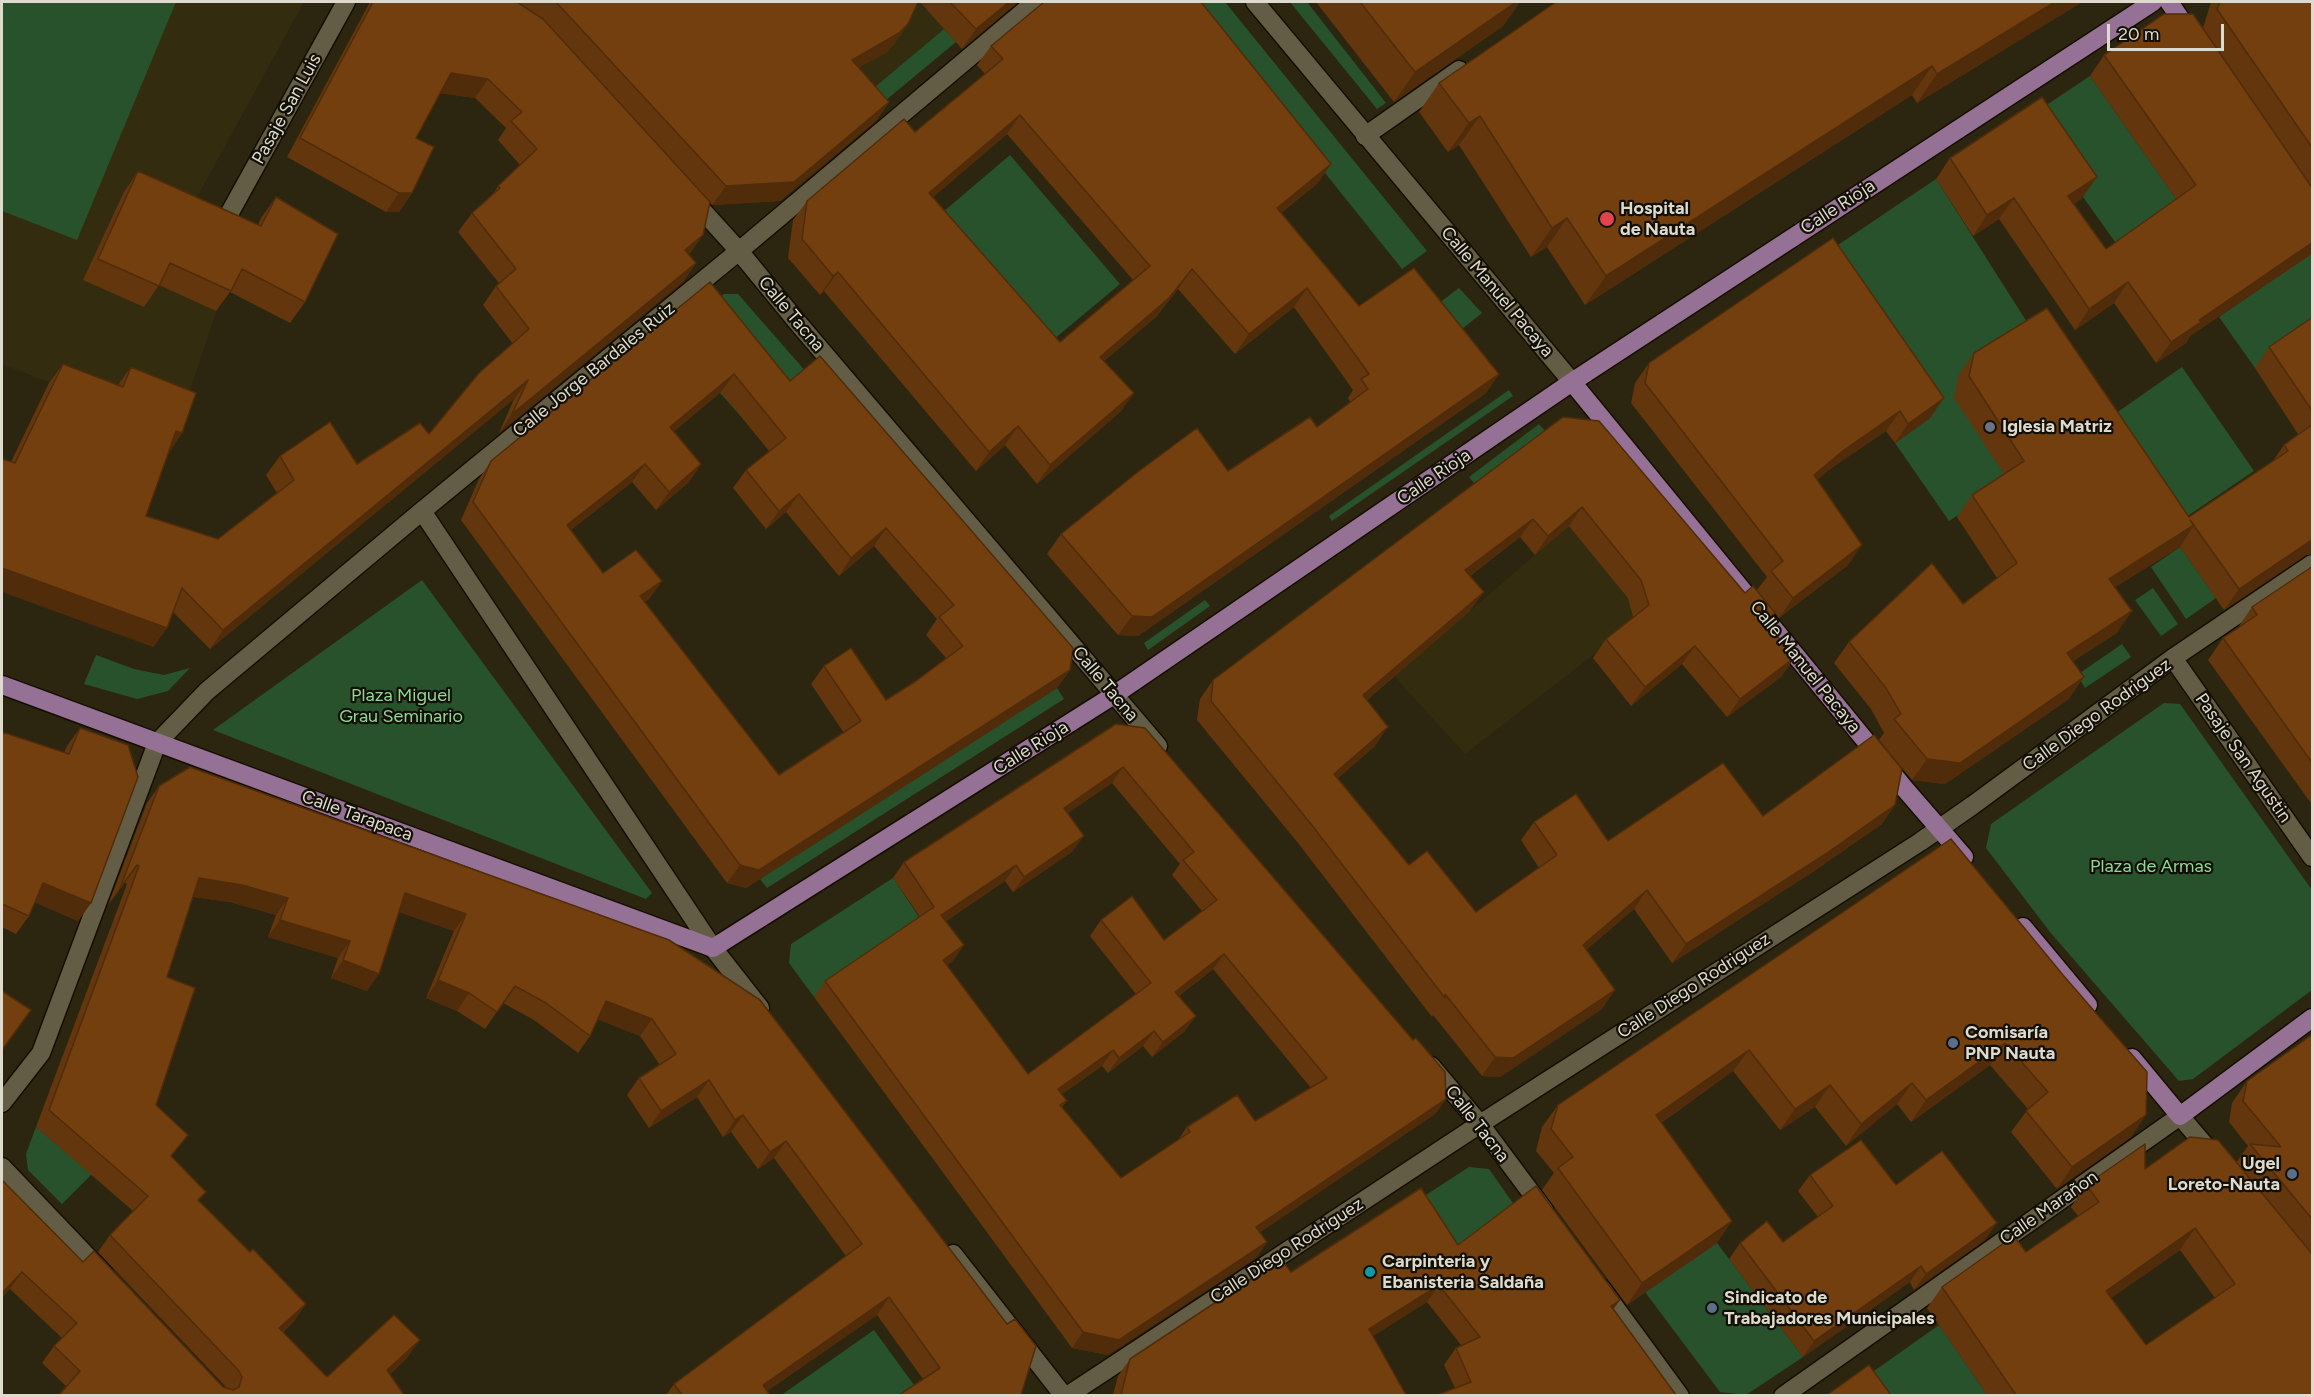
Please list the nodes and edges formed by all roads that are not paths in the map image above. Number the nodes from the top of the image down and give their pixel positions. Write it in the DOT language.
graph roads {
  1 [pos="346,2"];
  2 [pos="1035,2"];
  3 [pos="1255,2"];
  4 [pos="2152,2"];
  5 [pos="2169,2"];
  6 [pos="2201,49"];
  7 [pos="1469,63"];
  8 [pos="1365,136"];
  9 [pos="682,189"];
  10 [pos="228,216"];
  11 [pos="739,251"];
  12 [pos="1572,382"];
  13 [pos="422,511"];
  14 [pos="2313,564"];
  15 [pos="2173,658"];
  16 [pos="2,684"];
  17 [pos="1114,695"];
  18 [pos="157,743"];
  19 [pos="1169,759"];
  20 [pos="1940,827"];
  21 [pos="2313,857"];
  22 [pos="1978,873"];
  23 [pos="2008,910"];
  24 [pos="713,948"];
  25 [pos="2313,1018"];
  26 [pos="2101,1020"];
  27 [pos="771,1022"];
  28 [pos="2124,1048"];
  29 [pos="1418,1051"];
  30 [pos="2,1103"];
  31 [pos="2181,1116"];
  32 [pos="1480,1124"];
  33 [pos="2,1167"];
  34 [pos="2224,1169"];
  35 [pos="1556,1227"];
  36 [pos="939,1237"];
  37 [pos="1591,1274"];
  38 [pos="114,1286"];
  39 [pos="1066,1395"];
  40 [pos="1680,1395"];
  41 [pos="1783,1395"];
  1 -- 10 [label="street, Pasaje San Luis"];
  2 -- 11 [label="street, Calle Jorge Bardales Ruiz"];
  3 -- 8 [label="street, Calle Manuel Pacaya"];
  4 -- 12 [label="main road, Calle Rioja"];
  5 -- 6 [label="main road"];
  7 -- 8 [label="street"];
  8 -- 12 [label="street, Calle Manuel Pacaya"];
  9 -- 11 [label="street, Calle Tacna"];
  11 -- 13 [label="street, Calle Jorge Bardales Ruiz"];
  11 -- 17 [label="street, Calle Tacna"];
  12 -- 17 [label="main road, Calle Rioja"];
  12 -- 20 [label="main road, Calle Manuel Pacaya"];
  13 -- 18 [label="street, Calle Jorge Bardales Ruiz"];
  13 -- 24 [label="street"];
  14 -- 15 [label="street, Calle Diego Rodriguez"];
  15 -- 20 [label="street, Calle Diego Rodriguez"];
  15 -- 21 [label="street, Pasaje San Agustin"];
  16 -- 18 [label="main road, Calle Tarapaca"];
  17 -- 19 [label="street, Calle Tacna"];
  17 -- 24 [label="main road, Calle Rioja"];
  18 -- 24 [label="main road, Calle Tarapaca"];
  18 -- 30 [label="street"];
  20 -- 22 [label="main road, Calle Manuel Pacaya"];
  20 -- 32 [label="street, Calle Diego Rodriguez"];
  23 -- 26 [label="main road"];
  24 -- 27 [label="street"];
  25 -- 31 [label="main road, Calle Marañon"];
  28 -- 31 [label="main road"];
  29 -- 32 [label="street, Calle Tacna"];
  31 -- 34 [label="street"];
  31 -- 41 [label="street, Calle Marañon"];
  32 -- 35 [label="street, Calle Tacna"];
  32 -- 39 [label="street, Calle Diego Rodriguez"];
  33 -- 38 [label="street"];
  36 -- 39 [label="street"];
  37 -- 40 [label="street"];
}
